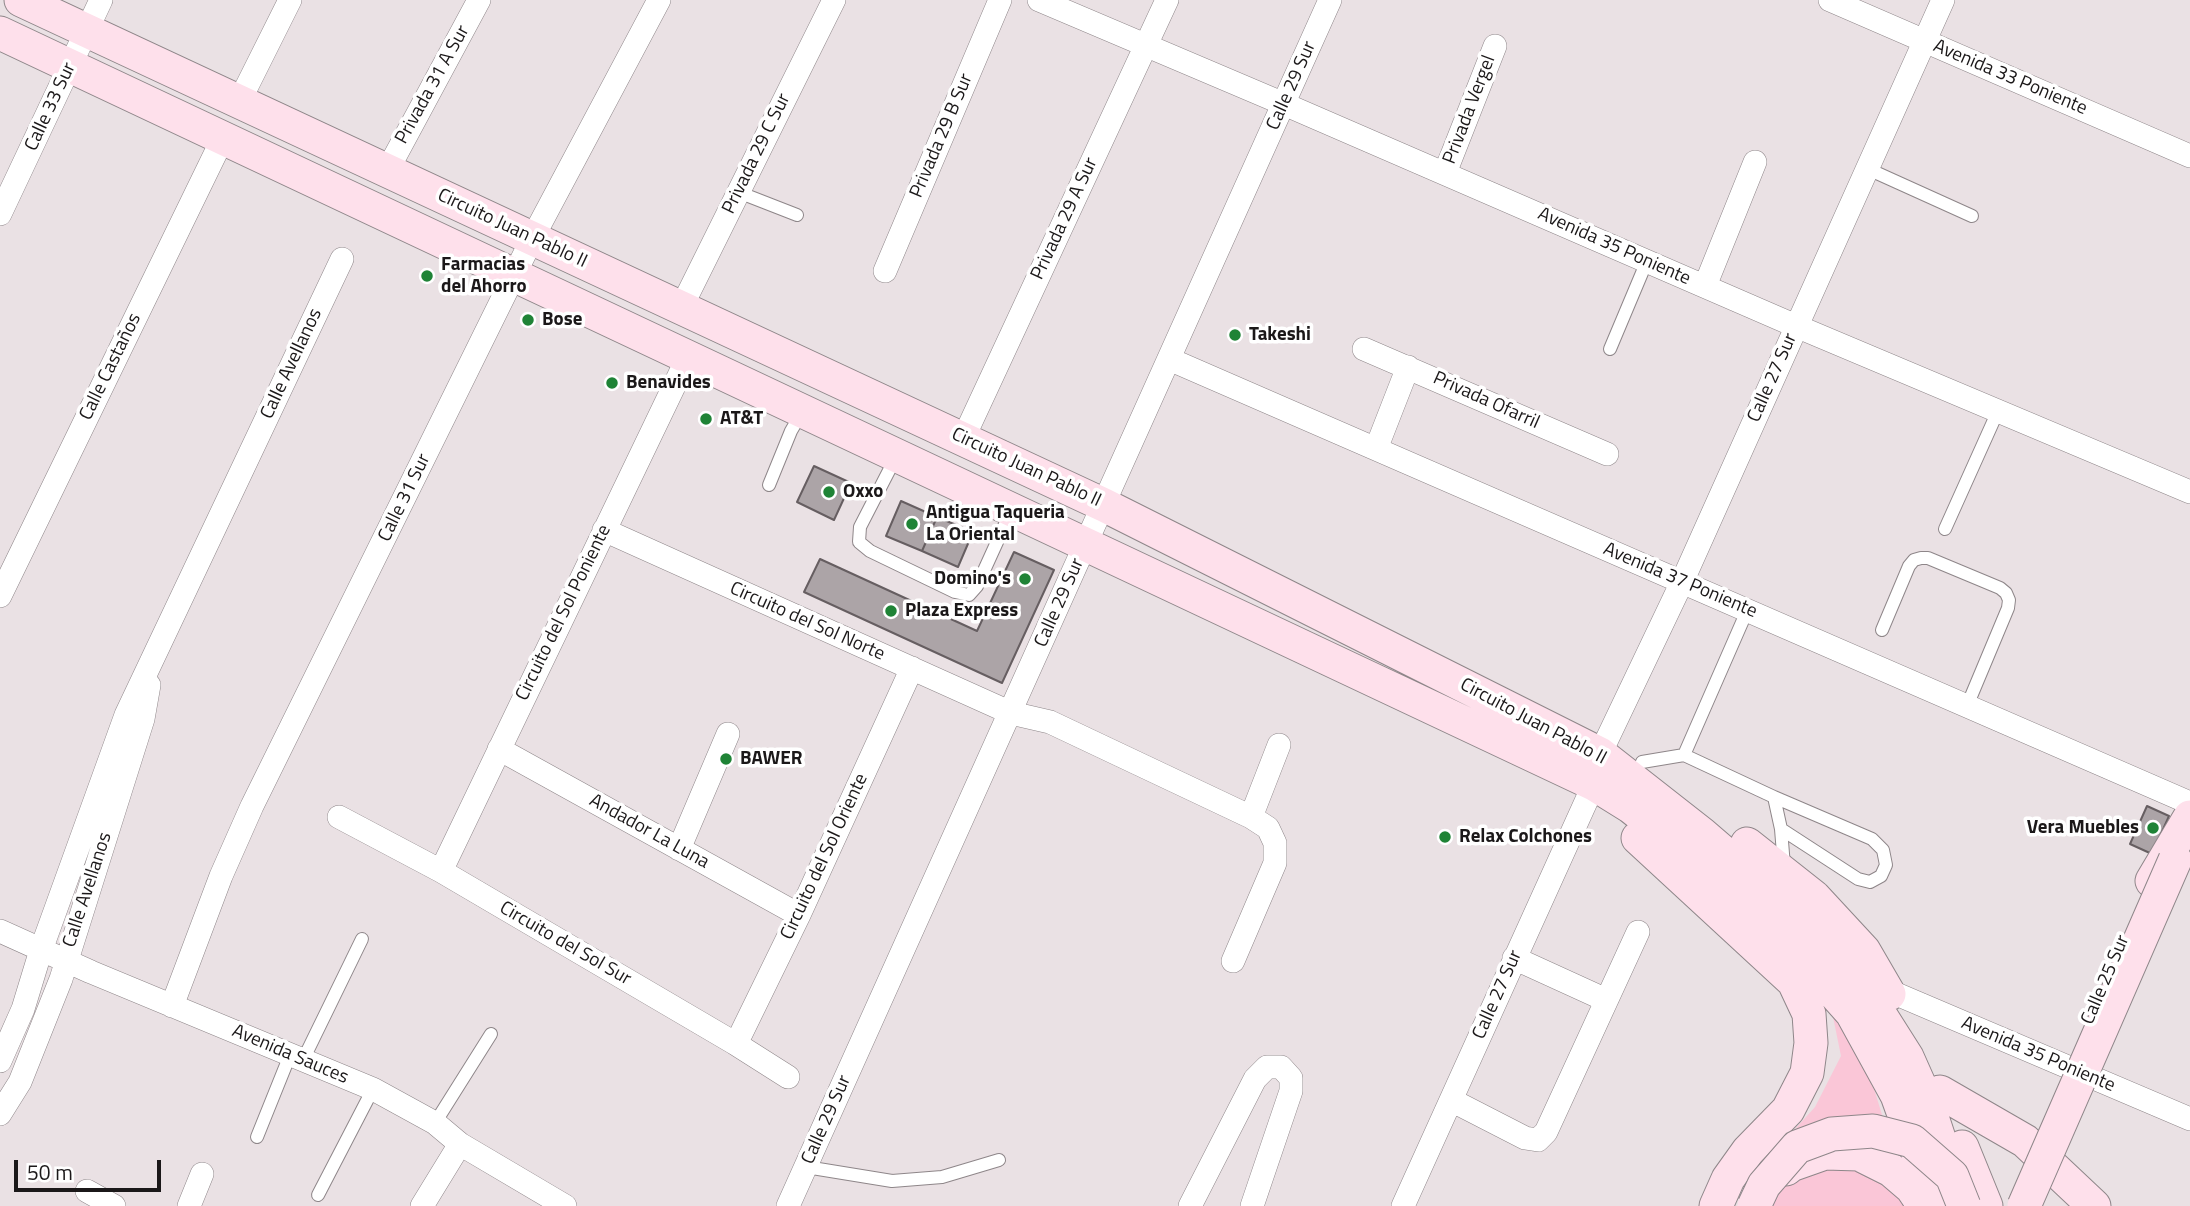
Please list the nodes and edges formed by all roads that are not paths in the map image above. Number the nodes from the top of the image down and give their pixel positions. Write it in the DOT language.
graph roads {
  1 [pos="22,0"];
  2 [pos="101,0"];
  3 [pos="290,0"];
  4 [pos="479,0"];
  5 [pos="659,0"];
  6 [pos="834,0"];
  7 [pos="1000,0"];
  8 [pos="1039,0"];
  9 [pos="1167,0"];
  10 [pos="1330,0"];
  11 [pos="1830,0"];
  12 [pos="1943,0"];
  13 [pos="87,31"];
  14 [pos="0,33"];
  15 [pos="1925,41"];
  16 [pos="1146,45"];
  17 [pos="1495,46"];
  18 [pos="70,66"];
  19 [pos="239,102"];
  20 [pos="1284,104"];
  21 [pos="223,138"];
  22 [pos="2190,156"];
  23 [pos="1755,162"];
  24 [pos="1868,169"];
  25 [pos="387,171"];
  26 [pos="1445,173"];
  27 [pos="738,192"];
  28 [pos="0,214"];
  29 [pos="797,215"];
  30 [pos="1972,216"];
  31 [pos="532,239"];
  32 [pos="342,259"];
  33 [pos="1647,261"];
  34 [pos="884,271"];
  35 [pos="515,275"];
  36 [pos="1704,286"];
  37 [pos="681,307"];
  38 [pos="1796,326"];
  39 [pos="1364,349"];
  40 [pos="1610,349"];
  41 [pos="688,356"];
  42 [pos="1170,359"];
  43 [pos="1408,367"];
  44 [pos="802,410"];
  45 [pos="1998,411"];
  46 [pos="963,439"];
  47 [pos="1376,449"];
  48 [pos="1607,454"];
  49 [pos="897,455"];
  50 [pos="769,485"];
  51 [pos="2190,492"];
  52 [pos="1104,505"];
  53 [pos="1012,509"];
  54 [pos="1945,529"];
  55 [pos="604,530"];
  56 [pos="1086,544"];
  57 [pos="1682,582"];
  58 [pos="0,596"];
  59 [pos="1748,611"];
  60 [pos="1882,630"];
  61 [pos="154,658"];
  62 [pos="912,668"];
  63 [pos="1967,706"];
  64 [pos="1011,713"];
  65 [pos="728,734"];
  66 [pos="1279,745"];
  67 [pos="499,749"];
  68 [pos="1684,755"];
  69 [pos="1642,762"];
  70 [pos="1597,769"];
  71 [pos="1774,797"];
  72 [pos="2190,803"];
  73 [pos="339,817"];
  74 [pos="1251,817"];
  75 [pos="2190,817"];
  76 [pos="2190,824"];
  77 [pos="1781,829"];
  78 [pos="679,849"];
  79 [pos="2182,849"];
  80 [pos="441,871"];
  81 [pos="1784,873"];
  82 [pos="799,915"];
  83 [pos="0,931"];
  84 [pos="1638,932"];
  85 [pos="362,939"];
  86 [pos="41,950"];
  87 [pos="1514,958"];
  88 [pos="66,961"];
  89 [pos="1233,961"];
  90 [pos="1887,990"];
  91 [pos="1606,1000"];
  92 [pos="172,1006"];
  93 [pos="491,1034"];
  94 [pos="736,1044"];
  95 [pos="296,1057"];
  96 [pos="0,1061"];
  97 [pos="2078,1072"];
  98 [pos="788,1077"];
  99 [pos="373,1089"];
  100 [pos="1940,1092"];
  101 [pos="1451,1100"];
  102 [pos="0,1114"];
  103 [pos="2190,1119"];
  104 [pos="435,1123"];
  105 [pos="257,1137"];
  106 [pos="460,1144"];
  107 [pos="2041,1157"];
  108 [pos="999,1160"];
  109 [pos="806,1167"];
  110 [pos="202,1174"];
  111 [pos="87,1191"];
  112 [pos="318,1195"];
  113 [pos="114,1206"];
  114 [pos="189,1206"];
  115 [pos="422,1206"];
  116 [pos="565,1206"];
  117 [pos="789,1206"];
  118 [pos="1190,1206"];
  119 [pos="1252,1206"];
  120 [pos="1403,1206"];
  121 [pos="1716,1206"];
  122 [pos="1753,1206"];
  123 [pos="1924,1206"];
  124 [pos="1932,1206"];
  125 [pos="1963,1206"];
  126 [pos="1986,1206"];
  127 [pos="2024,1206"];
  128 [pos="2094,1206"];
  1 -- 13 [label="main road, Circuito Juan Pablo II"];
  2 -- 13 [label="street, Calle 33 Sur"];
  3 -- 19 [label="street"];
  4 -- 25 [label="street, Privada 31 A Sur"];
  5 -- 31 [label="street, Calle 31 Sur"];
  6 -- 27 [label="street, Privada 29 C Sur"];
  7 -- 34 [label="street, Privada 29 B Sur"];
  8 -- 16 [label="street, Avenida 35 Poniente"];
  9 -- 16 [label="street, Privada 29 A Sur"];
  10 -- 20 [label="street, Calle 29 Sur"];
  11 -- 15 [label="street, Avenida 33 Poniente"];
  12 -- 15 [label="street, Calle 27 Sur"];
  13 -- 18 [label="street, Calle 33 Sur"];
  13 -- 19 [label="main road, Circuito Juan Pablo II"];
  14 -- 18 [label="main road, Circuito Juan Pablo II"];
  15 -- 22 [label="street, Avenida 33 Poniente"];
  15 -- 24 [label="street, Calle 27 Sur"];
  16 -- 20 [label="street, Avenida 35 Poniente"];
  16 -- 46 [label="street, Privada 29 A Sur"];
  17 -- 26 [label="street, Privada Vergel"];
  18 -- 21 [label="main road, Circuito Juan Pablo II"];
  18 -- 28 [label="street, Calle 33 Sur"];
  19 -- 25 [label="main road, Circuito Juan Pablo II"];
  20 -- 26 [label="street, Avenida 35 Poniente"];
  20 -- 42 [label="street, Calle 29 Sur"];
  21 -- 35 [label="main road, Circuito Juan Pablo II"];
  21 -- 58 [label="street, Calle Castaños"];
  23 -- 36 [label="street"];
  24 -- 30 [label="lane"];
  24 -- 38 [label="street, Calle 27 Sur"];
  25 -- 31 [label="main road, Circuito Juan Pablo II"];
  26 -- 33 [label="street, Avenida 35 Poniente"];
  27 -- 29 [label="lane"];
  27 -- 37 [label="street, Privada 29 C Sur"];
  31 -- 35 [label="street, Calle 31 Sur"];
  31 -- 37 [label="main road, Circuito Juan Pablo II"];
  32 -- 61 [label="street, Calle Avellanos"];
  33 -- 36 [label="street, Avenida 35 Poniente"];
  33 -- 40 [label="lane"];
  35 -- 41 [label="main road, Circuito Juan Pablo II"];
  35 -- 92 [label="street, Calle 31 Sur"];
  36 -- 38 [label="street, Avenida 35 Poniente"];
  37 -- 46 [label="main road, Circuito Juan Pablo II"];
  38 -- 45 [label="street, Avenida 35 Poniente"];
  38 -- 57 [label="street, Calle 27 Sur"];
  39 -- 43 [label="street, Privada Ofarril"];
  41 -- 44 [label="main road, Circuito Juan Pablo II"];
  41 -- 55 [label="street, Circuito del Sol Poniente"];
  42 -- 47 [label="street, Avenida 37 Poniente"];
  42 -- 52 [label="street, Calle 29 Sur"];
  43 -- 47 [label="street"];
  43 -- 48 [label="street, Privada Ofarril"];
  44 -- 49 [label="main road, Circuito Juan Pablo II"];
  44 -- 50 [label="lane"];
  45 -- 51 [label="street, Avenida 35 Poniente"];
  45 -- 54 [label="lane"];
  46 -- 52 [label="main road, Circuito Juan Pablo II"];
  47 -- 57 [label="street, Avenida 37 Poniente"];
  49 -- 53 [label="main road, Circuito Juan Pablo II"];
  49 -- 53 [label="lane"];
  52 -- 56 [label="street, Calle 29 Sur"];
  52 -- 70 [label="main road, Circuito Juan Pablo II"];
  53 -- 56 [label="main road, Circuito Juan Pablo II"];
  55 -- 62 [label="street, Circuito del Sol Norte"];
  55 -- 67 [label="street, Circuito del Sol Poniente"];
  56 -- 64 [label="street, Calle 29 Sur"];
  56 -- 70 [label="main road, Circuito Juan Pablo II"];
  57 -- 59 [label="street, Avenida 37 Poniente"];
  57 -- 70 [label="street, Calle 27 Sur"];
  59 -- 63 [label="street, Avenida 37 Poniente"];
  59 -- 68 [label="lane"];
  60 -- 63 [label="lane"];
  61 -- 86 [label="street, Calle Avellanos"];
  61 -- 88 [label="street, Calle Avellanos"];
  62 -- 64 [label="street, Circuito del Sol Norte"];
  62 -- 82 [label="street, Circuito del Sol Oriente"];
  63 -- 72 [label="street, Avenida 37 Poniente"];
  64 -- 74 [label="street, Circuito del Sol Norte"];
  64 -- 109 [label="street, Calle 29 Sur"];
  65 -- 78 [label="street"];
  66 -- 74 [label="street"];
  67 -- 78 [label="street, Andador La Luna"];
  67 -- 80 [label="street, Circuito del Sol Poniente"];
  68 -- 69 [label="lane"];
  68 -- 71 [label="lane"];
  69 -- 70 [label="main road"];
  69 -- 81 [label="main road"];
  70 -- 87 [label="street, Calle 27 Sur"];
  70 -- 121 [label="main road"];
  70 -- 124 [label="main road, Circuito Juan Pablo II"];
  70 -- 125 [label="main road, Circuito Juan Pablo II"];
  71 -- 77 [label="lane"];
  71 -- 77 [label="lane"];
  73 -- 80 [label="street, Circuito del Sol Sur"];
  74 -- 89 [label="street"];
  75 -- 97 [label="main road, Calle 25 Sur"];
  76 -- 79 [label="main road"];
  77 -- 81 [label="lane"];
  78 -- 82 [label="street, Andador La Luna"];
  79 -- 97 [label="main road, Calle 25 Sur"];
  79 -- 127 [label="main road, bridge"];
  80 -- 94 [label="street, Circuito del Sol Sur"];
  81 -- 90 [label="main road"];
  82 -- 94 [label="street, Circuito del Sol Oriente"];
  83 -- 86 [label="street, Avenida Sauces"];
  84 -- 91 [label="street"];
  85 -- 95 [label="lane"];
  86 -- 88 [label="street, Avenida Sauces"];
  86 -- 96 [label="street, Calle Avellanos"];
  87 -- 91 [label="street"];
  87 -- 101 [label="street, Calle 27 Sur"];
  88 -- 92 [label="street, Avenida Sauces"];
  88 -- 102 [label="street, Calle Avellanos"];
  90 -- 97 [label="street, Avenida 35 Poniente"];
  90 -- 100 [label="main road"];
  91 -- 101 [label="street"];
  92 -- 95 [label="street, Avenida Sauces"];
  93 -- 104 [label="lane"];
  94 -- 98 [label="street, Circuito del Sol Sur"];
  95 -- 99 [label="street, Avenida Sauces"];
  95 -- 105 [label="lane"];
  97 -- 103 [label="street, Avenida 35 Poniente"];
  97 -- 107 [label="main road, Calle 25 Sur"];
  99 -- 104 [label="street, Avenida Sauces"];
  99 -- 112 [label="lane"];
  100 -- 107 [label="main road"];
  100 -- 126 [label="main road"];
  101 -- 120 [label="street, Calle 27 Sur"];
  104 -- 106 [label="street, Avenida Sauces"];
  106 -- 115 [label="street"];
  106 -- 116 [label="street, Avenida Sauces"];
  107 -- 128 [label="main road"];
  108 -- 109 [label="lane"];
  109 -- 117 [label="street, Calle 29 Sur"];
  110 -- 114 [label="street"];
  111 -- 113 [label="street"];
  118 -- 119 [label="street"];
  122 -- 123 [label="main road"];
  122 -- 125 [label="main road, bridge"];
}
